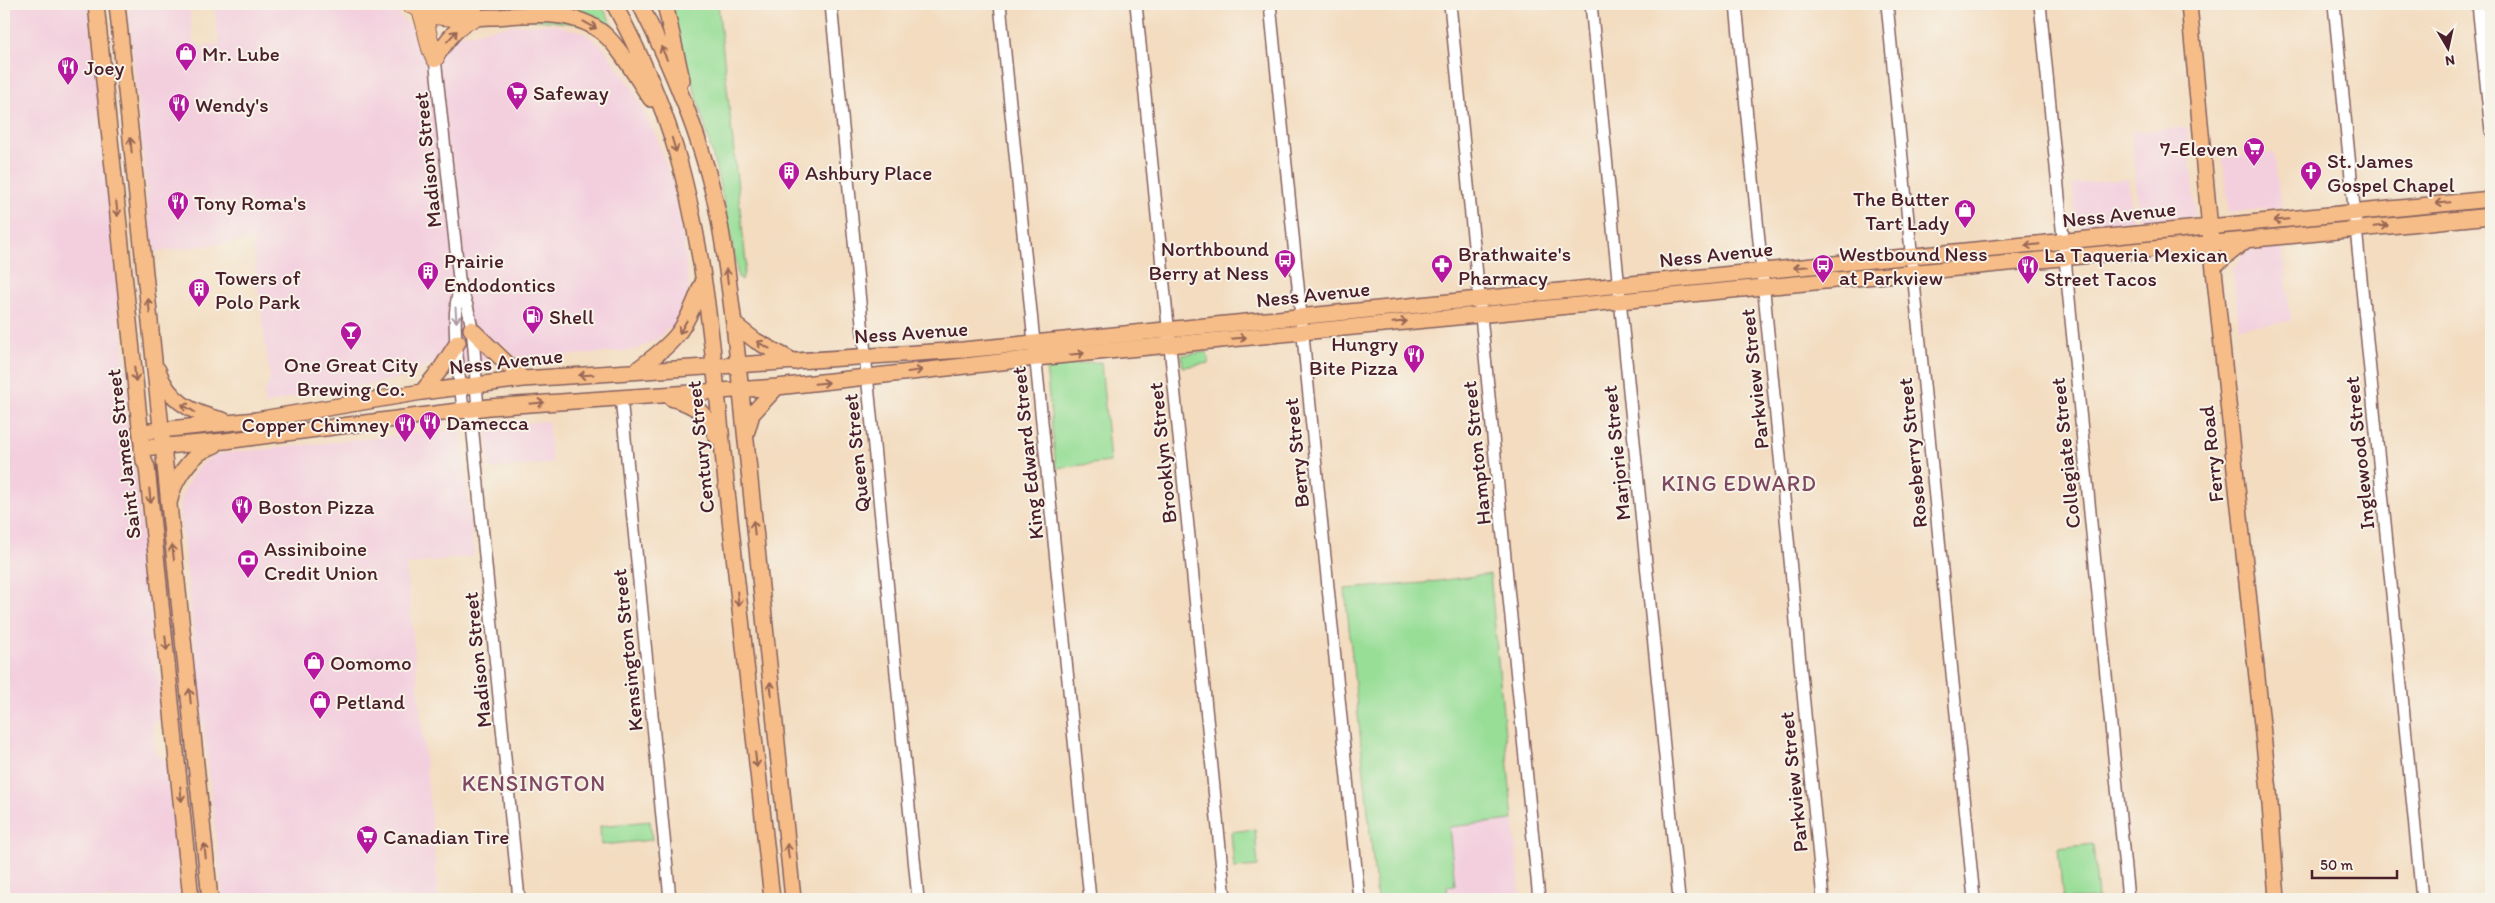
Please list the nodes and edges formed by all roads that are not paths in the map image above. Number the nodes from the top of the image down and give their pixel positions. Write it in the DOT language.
graph roads {
  1 [pos="96,4"];
  2 [pos="117,4"];
  3 [pos="456,4"];
  4 [pos="614,4"];
  5 [pos="640,4"];
  6 [pos="665,4"];
  7 [pos="831,4"];
  8 [pos="1000,4"];
  9 [pos="1136,4"];
  10 [pos="1270,4"];
  11 [pos="1450,4"];
  12 [pos="1591,4"];
  13 [pos="1736,4"];
  14 [pos="1888,4"];
  15 [pos="2040,4"];
  16 [pos="2189,4"];
  17 [pos="2334,4"];
  18 [pos="2478,4"];
  19 [pos="416,7"];
  20 [pos="474,11"];
  21 [pos="435,58"];
  22 [pos="688,111"];
  23 [pos="666,121"];
  24 [pos="2491,131"];
  25 [pos="2491,199"];
  26 [pos="2354,213"];
  27 [pos="2491,216"];
  28 [pos="2210,227"];
  29 [pos="2356,229"];
  30 [pos="2245,241"];
  31 [pos="2064,242"];
  32 [pos="2211,243"];
  33 [pos="2065,257"];
  34 [pos="1913,264"];
  35 [pos="2214,266"];
  36 [pos="1762,270"];
  37 [pos="703,282"];
  38 [pos="1619,285"];
  39 [pos="1764,286"];
  40 [pos="460,288"];
  41 [pos="1620,301"];
  42 [pos="1480,306"];
  43 [pos="1301,317"];
  44 [pos="734,324"];
  45 [pos="471,329"];
  46 [pos="1303,333"];
  47 [pos="1169,337"];
  48 [pos="458,342"];
  49 [pos="1036,351"];
  50 [pos="154,355"];
  51 [pos="865,356"];
  52 [pos="795,362"];
  53 [pos="738,366"];
  54 [pos="713,368"];
  55 [pos="635,371"];
  56 [pos="867,378"];
  57 [pos="523,379"];
  58 [pos="468,386"];
  59 [pos="777,387"];
  60 [pos="740,389"];
  61 [pos="716,391"];
  62 [pos="422,392"];
  63 [pos="660,395"];
  64 [pos="621,397"];
  65 [pos="471,412"];
  66 [pos="234,423"];
  67 [pos="162,430"];
  68 [pos="141,432"];
  69 [pos="746,437"];
  70 [pos="225,440"];
  71 [pos="722,446"];
  72 [pos="163,447"];
  73 [pos="142,448"];
  74 [pos="169,514"];
  75 [pos="191,899"];
  76 [pos="210,899"];
  77 [pos="519,899"];
  78 [pos="670,899"];
  79 [pos="772,899"];
  80 [pos="793,899"];
  81 [pos="918,899"];
  82 [pos="1090,899"];
  83 [pos="1225,899"];
  84 [pos="1359,899"];
  85 [pos="1539,899"];
  86 [pos="1679,899"];
  87 [pos="1823,899"];
  88 [pos="1974,899"];
  89 [pos="2128,899"];
  90 [pos="2277,899"];
  91 [pos="2422,899"];
  1 -- 68 [label="main road, Saint James Street, one-way"];
  50 -- 2 [label="main road, Saint James Street, one-way"];
  3 -- 20 [label="highway"];
  4 -- 23 [label="main road, Century Street"];
  22 -- 5 [label="main road, one-way"];
  6 -- 22 [label="main road"];
  7 -- 51 [label="street, Queen Street"];
  8 -- 49 [label="street, King Edward Street"];
  9 -- 47 [label="street, Brooklyn Street"];
  10 -- 43 [label="street, Berry Street"];
  11 -- 42 [label="street, Hampton Street"];
  12 -- 38 [label="street, Marjorie Street"];
  13 -- 36 [label="street, Parkview Street"];
  14 -- 34 [label="street, Roseberry Street"];
  15 -- 31 [label="street, Collegiate Street"];
  16 -- 28 [label="main road, Ferry Road"];
  17 -- 26 [label="street, Inglewood Street"];
  18 -- 24 [label="street"];
  19 -- 20 [label="highway"];
  19 -- 21 [label="highway"];
  21 -- 20 [label="main road, one-way"];
  20 -- 23 [label="main road, one-way"];
  21 -- 40 [label="street, Madison Street"];
  44 -- 22 [label="main road, one-way"];
  23 -- 37 [label="main road, Century Street, one-way"];
  25 -- 26 [label="main road, Ness Avenue, one-way"];
  26 -- 28 [label="main road, Ness Avenue, one-way"];
  26 -- 29 [label="street, Inglewood Street"];
  29 -- 27 [label="main road, Ness Avenue, one-way"];
  28 -- 31 [label="main road, Ness Avenue"];
  28 -- 32 [label="main road, Ferry Road"];
  29 -- 30 [label="main road, Ness Avenue"];
  29 -- 91 [label="street, Inglewood Street"];
  30 -- 32 [label="main road, Ness Avenue"];
  30 -- 35 [label="main road"];
  31 -- 33 [label="street, Collegiate Street"];
  31 -- 34 [label="main road, Ness Avenue, one-way"];
  32 -- 33 [label="main road, Ness Avenue"];
  32 -- 35 [label="main road, Ferry Road"];
  33 -- 34 [label="main road, Ness Avenue"];
  33 -- 89 [label="street, Collegiate Street"];
  34 -- 36 [label="main road, Ness Avenue, one-way"];
  34 -- 39 [label="main road, Ness Avenue"];
  34 -- 88 [label="street, Roseberry Street"];
  35 -- 90 [label="main road, Ferry Road"];
  36 -- 38 [label="main road, Ness Avenue"];
  36 -- 39 [label="street, Parkview Street"];
  37 -- 54 [label="main road, Century Street"];
  37 -- 55 [label="main road, one-way"];
  38 -- 41 [label="street, Marjorie Street"];
  38 -- 42 [label="main road, Ness Avenue"];
  39 -- 41 [label="main road, Ness Avenue"];
  39 -- 87 [label="street, Parkview Street"];
  40 -- 45 [label="street, Madison Street"];
  40 -- 48 [label="street, Madison Street, one-way"];
  41 -- 42 [label="main road, Ness Avenue"];
  41 -- 86 [label="street, Marjorie Street"];
  42 -- 43 [label="main road, Ness Avenue"];
  46 -- 42 [label="main road, Ness Avenue, one-way"];
  42 -- 85 [label="street, Hampton Street"];
  43 -- 46 [label="street, Berry Street"];
  43 -- 47 [label="main road, Ness Avenue"];
  52 -- 44 [label="main road, one-way"];
  44 -- 53 [label="main road"];
  45 -- 57 [label="main road"];
  45 -- 58 [label="street, Madison Street"];
  47 -- 46 [label="main road, Ness Avenue, one-way"];
  46 -- 84 [label="street, Berry Street"];
  47 -- 49 [label="main road, Ness Avenue"];
  47 -- 83 [label="street, Brooklyn Street"];
  48 -- 58 [label="street, Madison Street"];
  48 -- 62 [label="main road"];
  49 -- 51 [label="main road, Ness Avenue"];
  56 -- 49 [label="main road, Ness Avenue, one-way"];
  49 -- 82 [label="street, King Edward Street"];
  66 -- 50 [label="main road, one-way"];
  50 -- 67 [label="main road, Saint James Street"];
  51 -- 52 [label="main road, Ness Avenue"];
  51 -- 56 [label="street, Queen Street"];
  52 -- 53 [label="main road, Ness Avenue"];
  53 -- 54 [label="main road, Ness Avenue"];
  53 -- 60 [label="main road"];
  54 -- 55 [label="main road, Ness Avenue"];
  54 -- 61 [label="main road, Century Street"];
  55 -- 57 [label="main road, Ness Avenue, one-way"];
  59 -- 56 [label="main road, Ness Avenue, one-way"];
  56 -- 81 [label="street, Queen Street"];
  57 -- 58 [label="main road, Ness Avenue"];
  58 -- 62 [label="main road, Ness Avenue"];
  58 -- 65 [label="street, Madison Street"];
  59 -- 60 [label="main road, Ness Avenue"];
  59 -- 69 [label="main road"];
  60 -- 61 [label="main road, Ness Avenue"];
  60 -- 69 [label="main road"];
  61 -- 63 [label="main road, Ness Avenue"];
  61 -- 71 [label="main road, Century Street"];
  62 -- 66 [label="main road, Ness Avenue"];
  63 -- 64 [label="main road, Ness Avenue"];
  63 -- 71 [label="main road"];
  65 -- 64 [label="main road, Ness Avenue, one-way"];
  64 -- 78 [label="street, Kensington Street"];
  65 -- 70 [label="main road, Ness Avenue"];
  65 -- 77 [label="street, Madison Street"];
  66 -- 67 [label="main road, Ness Avenue"];
  67 -- 68 [label="main road, Ness Avenue"];
  67 -- 72 [label="main road, Saint James Street"];
  68 -- 73 [label="main road, Saint James Street"];
  80 -- 69 [label="main road, one-way"];
  70 -- 72 [label="main road, Ness Avenue"];
  70 -- 74 [label="main road"];
  71 -- 79 [label="main road, Century Street, one-way"];
  72 -- 73 [label="main road, Ness Avenue"];
  72 -- 74 [label="main road, Saint James Street"];
  73 -- 75 [label="main road, Saint James Street, one-way"];
  76 -- 74 [label="main road, Saint James Street, one-way"];
}
